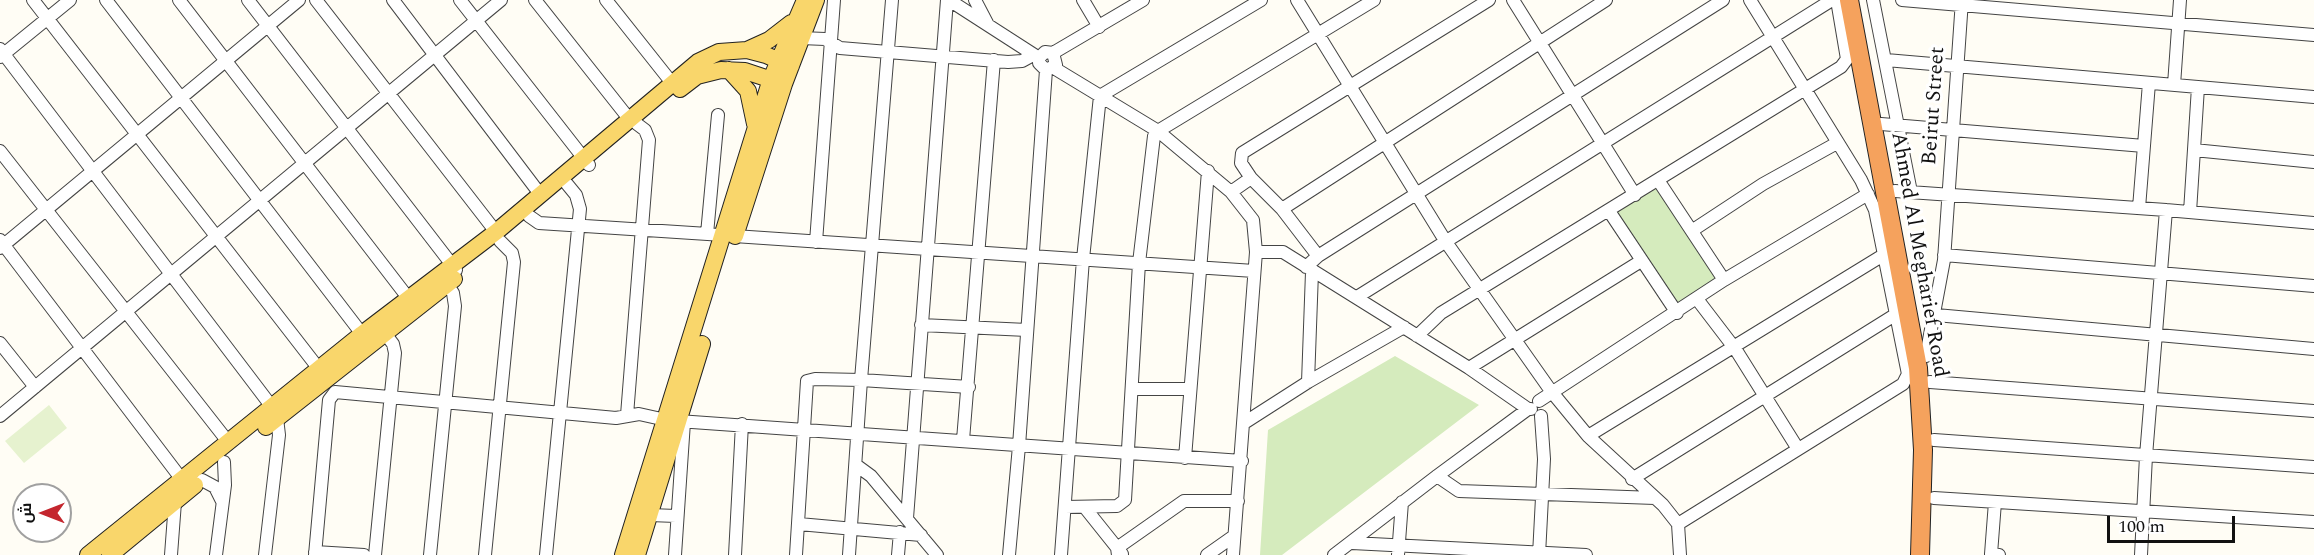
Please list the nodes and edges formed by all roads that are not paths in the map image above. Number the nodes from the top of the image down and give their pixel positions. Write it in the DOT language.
graph roads {
  1 [pos="33,0"];
  2 [pos="70,0"];
  3 [pos="106,0"];
  4 [pos="179,0"];
  5 [pos="248,0"];
  6 [pos="299,0"];
  7 [pos="315,0"];
  8 [pos="393,0"];
  9 [pos="460,0"];
  10 [pos="501,0"];
  11 [pos="535,0"];
  12 [pos="606,0"];
  13 [pos="805,0"];
  14 [pos="816,0"];
  15 [pos="834,0"];
  16 [pos="892,0"];
  17 [pos="948,0"];
  18 [pos="975,0"];
  19 [pos="1083,0"];
  20 [pos="1143,0"];
  21 [pos="1261,0"];
  22 [pos="1297,0"];
  23 [pos="1374,0"];
  24 [pos="1489,0"];
  25 [pos="1513,0"];
  26 [pos="1606,0"];
  27 [pos="1723,0"];
  28 [pos="1750,0"];
  29 [pos="1832,0"];
  30 [pos="1837,0"];
  31 [pos="1849,0"];
  32 [pos="1860,0"];
  33 [pos="1873,0"];
  34 [pos="1902,0"];
  35 [pos="2180,0"];
  36 [pos="1961,2"];
  37 [pos="48,18"];
  38 [pos="796,18"];
  39 [pos="475,21"];
  40 [pos="987,23"];
  41 [pos="2178,25"];
  42 [pos="268,26"];
  43 [pos="1099,27"];
  44 [pos="1319,33"];
  45 [pos="2314,35"];
  46 [pos="1773,37"];
  47 [pos="801,38"];
  48 [pos="1540,41"];
  49 [pos="832,44"];
  50 [pos="747,50"];
  51 [pos="1,53"];
  52 [pos="887,53"];
  53 [pos="434,55"];
  54 [pos="943,57"];
  55 [pos="994,60"];
  56 [pos="1886,60"];
  57 [pos="225,61"];
  58 [pos="785,62"];
  59 [pos="1043,63"];
  60 [pos="1957,65"];
  61 [pos="729,70"];
  62 [pos="777,82"];
  63 [pos="2149,82"];
  64 [pos="672,83"];
  65 [pos="1352,85"];
  66 [pos="2174,85"];
  67 [pos="2198,87"];
  68 [pos="1806,89"];
  69 [pos="387,94"];
  70 [pos="1573,95"];
  71 [pos="1100,96"];
  72 [pos="182,97"];
  73 [pos="2314,97"];
  74 [pos="718,115"];
  75 [pos="634,122"];
  76 [pos="1889,125"];
  77 [pos="755,128"];
  78 [pos="345,129"];
  79 [pos="1953,130"];
  80 [pos="1158,131"];
  81 [pos="138,133"];
  82 [pos="1837,143"];
  83 [pos="1386,144"];
  84 [pos="1604,145"];
  85 [pos="2144,146"];
  86 [pos="2194,150"];
  87 [pos="0,151"];
  88 [pos="586,162"];
  89 [pos="2314,162"];
  90 [pos="305,163"];
  91 [pos="93,171"];
  92 [pos="1208,171"];
  93 [pos="1251,178"];
  94 [pos="1658,180"];
  95 [pos="567,184"];
  96 [pos="1903,191"];
  97 [pos="1231,192"];
  98 [pos="540,194"];
  99 [pos="1416,194"];
  100 [pos="1868,194"];
  101 [pos="1949,194"];
  102 [pos="1635,195"];
  103 [pos="260,200"];
  104 [pos="2139,208"];
  105 [pos="48,209"];
  106 [pos="1282,209"];
  107 [pos="2166,210"];
  108 [pos="1609,211"];
  109 [pos="2190,212"];
  110 [pos="529,216"];
  111 [pos="2314,224"];
  112 [pos="579,225"];
  113 [pos="642,229"];
  114 [pos="1693,230"];
  115 [pos="721,235"];
  116 [pos="217,236"];
  117 [pos="498,236"];
  118 [pos="816,242"];
  119 [pos="1446,242"];
  120 [pos="1,244"];
  121 [pos="873,246"];
  122 [pos="927,249"];
  123 [pos="1256,252"];
  124 [pos="980,253"];
  125 [pos="1885,254"];
  126 [pos="1944,255"];
  127 [pos="1032,256"];
  128 [pos="1318,256"];
  129 [pos="1083,260"];
  130 [pos="1641,261"];
  131 [pos="1139,263"];
  132 [pos="1199,267"];
  133 [pos="1309,269"];
  134 [pos="1254,271"];
  135 [pos="2162,272"];
  136 [pos="172,273"];
  137 [pos="453,275"];
  138 [pos="1724,280"];
  139 [pos="2314,286"];
  140 [pos="1482,290"];
  141 [pos="1357,297"];
  142 [pos="409,299"];
  143 [pos="1697,299"];
  144 [pos="126,311"];
  145 [pos="1677,312"];
  146 [pos="1898,314"];
  147 [pos="1936,315"];
  148 [pos="921,325"];
  149 [pos="1404,327"];
  150 [pos="973,329"];
  151 [pos="1027,330"];
  152 [pos="384,332"];
  153 [pos="362,334"];
  154 [pos="2157,335"];
  155 [pos="1417,336"];
  156 [pos="1516,340"];
  157 [pos="0,343"];
  158 [pos="1734,347"];
  159 [pos="82,348"];
  160 [pos="2314,349"];
  161 [pos="1926,356"];
  162 [pos="1469,368"];
  163 [pos="319,369"];
  164 [pos="861,380"];
  165 [pos="1308,382"];
  166 [pos="1930,382"];
  167 [pos="916,384"];
  168 [pos="35,387"];
  169 [pos="969,387"];
  170 [pos="1132,389"];
  171 [pos="1189,389"];
  172 [pos="1551,391"];
  173 [pos="391,396"];
  174 [pos="1765,396"];
  175 [pos="2151,398"];
  176 [pos="446,402"];
  177 [pos="500,407"];
  178 [pos="1535,409"];
  179 [pos="2314,411"];
  180 [pos="560,413"];
  181 [pos="627,415"];
  182 [pos="0,416"];
  183 [pos="272,418"];
  184 [pos="676,421"];
  185 [pos="1244,423"];
  186 [pos="741,424"];
  187 [pos="804,430"];
  188 [pos="857,434"];
  189 [pos="1588,436"];
  190 [pos="912,437"];
  191 [pos="963,440"];
  192 [pos="1934,440"];
  193 [pos="229,443"];
  194 [pos="1019,446"];
  195 [pos="1069,448"];
  196 [pos="1798,449"];
  197 [pos="1128,453"];
  198 [pos="2146,456"];
  199 [pos="1185,458"];
  200 [pos="1242,461"];
  201 [pos="224,462"];
  202 [pos="856,465"];
  203 [pos="2314,467"];
  204 [pos="1437,476"];
  205 [pos="1632,479"];
  206 [pos="191,484"];
  207 [pos="1541,495"];
  208 [pos="1655,498"];
  209 [pos="1934,498"];
  210 [pos="222,501"];
  211 [pos="1238,501"];
  212 [pos="175,502"];
  213 [pos="1402,502"];
  214 [pos="1995,502"];
  215 [pos="1065,507"];
  216 [pos="1086,509"];
  217 [pos="2142,512"];
  218 [pos="650,515"];
  219 [pos="676,516"];
  220 [pos="907,518"];
  221 [pos="153,520"];
  222 [pos="2314,522"];
  223 [pos="799,524"];
  224 [pos="1678,524"];
  225 [pos="852,529"];
  226 [pos="900,532"];
  227 [pos="921,535"];
  228 [pos="1234,536"];
  229 [pos="1352,543"];
  230 [pos="171,549"];
  231 [pos="1399,550"];
  232 [pos="117,553"];
  233 [pos="1119,553"];
  234 [pos="315,554"];
  235 [pos="1539,554"];
  236 [pos="88,555"];
  237 [pos="216,555"];
  238 [pos="265,555"];
  239 [pos="364,555"];
  240 [pos="375,555"];
  241 [pos="430,555"];
  242 [pos="485,555"];
  243 [pos="546,555"];
  244 [pos="623,555"];
  245 [pos="637,555"];
  246 [pos="675,555"];
  247 [pos="735,555"];
  248 [pos="796,555"];
  249 [pos="849,555"];
  250 [pos="898,555"];
  251 [pos="937,555"];
  252 [pos="1009,555"];
  253 [pos="1061,555"];
  254 [pos="1207,555"];
  255 [pos="1233,555"];
  256 [pos="1334,555"];
  257 [pos="1586,555"];
  258 [pos="1680,555"];
  259 [pos="1920,555"];
  260 [pos="1933,555"];
  261 [pos="1999,555"];
  262 [pos="2141,555"];
  1 -- 37 [label="street"];
  2 -- 37 [label="street"];
  3 -- 72 [label="street"];
  4 -- 57 [label="street"];
  5 -- 42 [label="street"];
  6 -- 42 [label="street"];
  7 -- 69 [label="street"];
  8 -- 53 [label="street"];
  9 -- 39 [label="street"];
  10 -- 39 [label="street"];
  11 -- 75 [label="street"];
  12 -- 64 [label="street"];
  13 -- 38 [label="main road"];
  14 -- 47 [label="main road"];
  15 -- 49 [label="street"];
  16 -- 52 [label="street"];
  17 -- 40 [label="street"];
  17 -- 54 [label="street"];
  18 -- 40 [label="street"];
  19 -- 43 [label="street"];
  20 -- 43 [label="street"];
  21 -- 71 [label="street"];
  22 -- 44 [label="street"];
  23 -- 44 [label="street"];
  24 -- 65 [label="street"];
  25 -- 48 [label="street"];
  26 -- 48 [label="street"];
  27 -- 70 [label="street"];
  28 -- 46 [label="street"];
  29 -- 46 [label="street"];
  30 -- 68 [label="street"];
  31 -- 259 [label="highway, Ahmed Al Megharief Road"];
  32 -- 76 [label="highway, Ahmed Al Megharief Road"];
  33 -- 56 [label="street"];
  34 -- 36 [label="street"];
  35 -- 41 [label="street"];
  36 -- 41 [label="street"];
  36 -- 60 [label="street, Beirut Street"];
  37 -- 51 [label="street"];
  37 -- 81 [label="street"];
  38 -- 50 [label="main road"];
  38 -- 58 [label="main road"];
  39 -- 53 [label="street"];
  39 -- 88 [label="street"];
  40 -- 59 [label="street"];
  41 -- 45 [label="street"];
  41 -- 66 [label="street"];
  42 -- 57 [label="street"];
  42 -- 78 [label="street"];
  43 -- 59 [label="street"];
  44 -- 65 [label="street"];
  44 -- 80 [label="street"];
  46 -- 68 [label="street"];
  46 -- 84 [label="street"];
  47 -- 49 [label="street"];
  47 -- 58 [label="main road"];
  48 -- 70 [label="street"];
  48 -- 83 [label="street"];
  49 -- 52 [label="street"];
  49 -- 118 [label="street"];
  50 -- 58 [label="main road"];
  50 -- 64 [label="main road"];
  51 -- 91 [label="street"];
  52 -- 54 [label="street"];
  52 -- 121 [label="street"];
  53 -- 69 [label="street"];
  53 -- 98 [label="street"];
  54 -- 55 [label="street"];
  54 -- 122 [label="street"];
  55 -- 59 [label="street"];
  55 -- 124 [label="street"];
  56 -- 60 [label="street"];
  56 -- 76 [label="street"];
  57 -- 72 [label="street"];
  57 -- 90 [label="street"];
  58 -- 62 [label="main road"];
  59 -- 71 [label="street"];
  59 -- 127 [label="street"];
  60 -- 63 [label="street"];
  60 -- 79 [label="street, Beirut Street"];
  61 -- 62 [label="main road"];
  61 -- 75 [label="main road"];
  61 -- 77 [label="main road"];
  62 -- 77 [label="main road"];
  62 -- 115 [label="main road"];
  63 -- 66 [label="street"];
  63 -- 85 [label="street"];
  64 -- 75 [label="main road"];
  65 -- 83 [label="street"];
  65 -- 93 [label="street"];
  66 -- 67 [label="street"];
  67 -- 73 [label="street"];
  67 -- 86 [label="street"];
  68 -- 82 [label="street"];
  68 -- 94 [label="street"];
  69 -- 78 [label="street"];
  69 -- 117 [label="street"];
  70 -- 84 [label="street"];
  70 -- 99 [label="street"];
  71 -- 80 [label="street"];
  71 -- 129 [label="street"];
  72 -- 81 [label="street"];
  72 -- 103 [label="street"];
  74 -- 115 [label="street"];
  75 -- 88 [label="main road"];
  75 -- 113 [label="street"];
  76 -- 79 [label="street"];
  76 -- 96 [label="highway, Ahmed Al Megharief Road"];
  77 -- 115 [label="main road"];
  78 -- 90 [label="street"];
  78 -- 137 [label="street"];
  79 -- 85 [label="street"];
  79 -- 101 [label="street, Beirut Street"];
  80 -- 92 [label="street"];
  80 -- 131 [label="street"];
  81 -- 91 [label="street"];
  81 -- 116 [label="street"];
  82 -- 100 [label="street"];
  82 -- 114 [label="street"];
  83 -- 99 [label="street"];
  83 -- 106 [label="street"];
  84 -- 102 [label="street"];
  84 -- 119 [label="street"];
  85 -- 104 [label="street"];
  86 -- 89 [label="street"];
  86 -- 109 [label="street"];
  87 -- 105 [label="street"];
  88 -- 95 [label="main road"];
  88 -- 98 [label="main road"];
  90 -- 103 [label="street"];
  90 -- 142 [label="street"];
  91 -- 105 [label="street"];
  91 -- 136 [label="street"];
  92 -- 97 [label="street"];
  92 -- 132 [label="street"];
  93 -- 97 [label="street"];
  93 -- 106 [label="street"];
  94 -- 102 [label="street"];
  94 -- 114 [label="street"];
  95 -- 110 [label="main road"];
  95 -- 112 [label="street"];
  96 -- 101 [label="street"];
  96 -- 161 [label="highway, Ahmed Al Megharief Road"];
  97 -- 123 [label="street"];
  98 -- 117 [label="main road"];
  99 -- 119 [label="street"];
  99 -- 128 [label="street"];
  100 -- 125 [label="street"];
  100 -- 138 [label="street"];
  101 -- 104 [label="street"];
  101 -- 126 [label="street, Beirut Street"];
  102 -- 108 [label="street"];
  103 -- 116 [label="street"];
  103 -- 153 [label="street"];
  104 -- 107 [label="street"];
  105 -- 120 [label="street"];
  105 -- 144 [label="street"];
  106 -- 128 [label="street"];
  107 -- 109 [label="street"];
  107 -- 135 [label="street"];
  108 -- 130 [label="street"];
  108 -- 140 [label="street"];
  109 -- 111 [label="street"];
  110 -- 112 [label="street"];
  110 -- 117 [label="main road"];
  112 -- 113 [label="street"];
  112 -- 180 [label="street"];
  113 -- 115 [label="street"];
  113 -- 181 [label="street"];
  114 -- 138 [label="street"];
  115 -- 118 [label="street"];
  115 -- 184 [label="main road"];
  116 -- 136 [label="street"];
  116 -- 163 [label="street"];
  117 -- 137 [label="main road"];
  117 -- 177 [label="street"];
  118 -- 121 [label="street"];
  119 -- 140 [label="street"];
  119 -- 141 [label="street"];
  120 -- 159 [label="street"];
  121 -- 122 [label="street"];
  121 -- 164 [label="street"];
  122 -- 124 [label="street"];
  122 -- 148 [label="street"];
  123 -- 133 [label="street"];
  123 -- 134 [label="street"];
  124 -- 127 [label="street"];
  124 -- 150 [label="street"];
  125 -- 146 [label="street"];
  125 -- 158 [label="street"];
  126 -- 135 [label="street"];
  126 -- 147 [label="street, Beirut Street"];
  127 -- 129 [label="street"];
  127 -- 151 [label="street"];
  128 -- 133 [label="street"];
  129 -- 131 [label="street"];
  129 -- 195 [label="street"];
  130 -- 145 [label="street"];
  130 -- 156 [label="street"];
  131 -- 132 [label="street"];
  131 -- 170 [label="street"];
  132 -- 134 [label="street"];
  132 -- 171 [label="street"];
  133 -- 141 [label="street"];
  133 -- 165 [label="street"];
  134 -- 185 [label="street"];
  135 -- 139 [label="street"];
  135 -- 154 [label="street"];
  136 -- 144 [label="street"];
  136 -- 183 [label="street"];
  137 -- 142 [label="main road"];
  137 -- 152 [label="main road"];
  137 -- 176 [label="street"];
  138 -- 143 [label="street"];
  140 -- 155 [label="street"];
  140 -- 156 [label="street"];
  141 -- 149 [label="street"];
  142 -- 153 [label="main road"];
  143 -- 145 [label="street"];
  143 -- 158 [label="street"];
  144 -- 159 [label="street"];
  144 -- 193 [label="street"];
  145 -- 172 [label="street"];
  146 -- 174 [label="street"];
  146 -- 196 [label="street"];
  147 -- 154 [label="street"];
  147 -- 161 [label="street, Beirut Street"];
  148 -- 150 [label="street"];
  148 -- 167 [label="street"];
  149 -- 155 [label="street"];
  149 -- 165 [label="street"];
  150 -- 151 [label="street"];
  150 -- 169 [label="street"];
  151 -- 194 [label="street"];
  152 -- 173 [label="street"];
  152 -- 183 [label="main road"];
  153 -- 163 [label="main road"];
  154 -- 160 [label="street"];
  154 -- 175 [label="street"];
  155 -- 162 [label="street"];
  156 -- 162 [label="street"];
  156 -- 172 [label="street"];
  157 -- 168 [label="street"];
  158 -- 174 [label="street"];
  158 -- 189 [label="street"];
  159 -- 168 [label="street"];
  159 -- 206 [label="street"];
  161 -- 166 [label="highway, Ahmed Al Megharief Road"];
  162 -- 178 [label="street"];
  163 -- 183 [label="main road"];
  164 -- 167 [label="street"];
  164 -- 187 [label="street"];
  164 -- 188 [label="street"];
  165 -- 185 [label="street"];
  166 -- 175 [label="street"];
  166 -- 192 [label="highway, Ahmed Al Megharief Road"];
  167 -- 169 [label="street"];
  167 -- 190 [label="street"];
  168 -- 182 [label="street"];
  169 -- 191 [label="street"];
  170 -- 171 [label="street"];
  170 -- 197 [label="street"];
  171 -- 199 [label="street"];
  172 -- 178 [label="street"];
  172 -- 189 [label="street"];
  173 -- 176 [label="street"];
  173 -- 234 [label="street"];
  173 -- 240 [label="street"];
  174 -- 196 [label="street"];
  174 -- 205 [label="street"];
  175 -- 179 [label="street"];
  175 -- 198 [label="street"];
  176 -- 177 [label="street"];
  176 -- 241 [label="street"];
  177 -- 180 [label="street"];
  177 -- 242 [label="street"];
  178 -- 204 [label="street"];
  178 -- 207 [label="street"];
  180 -- 181 [label="street"];
  180 -- 243 [label="street"];
  181 -- 184 [label="street"];
  183 -- 193 [label="main road"];
  183 -- 201 [label="main road"];
  183 -- 238 [label="street"];
  184 -- 186 [label="street"];
  184 -- 218 [label="main road"];
  184 -- 219 [label="street"];
  184 -- 244 [label="main road"];
  185 -- 200 [label="street"];
  186 -- 187 [label="street"];
  186 -- 247 [label="street"];
  187 -- 188 [label="street"];
  187 -- 223 [label="street"];
  188 -- 190 [label="street"];
  188 -- 202 [label="street"];
  189 -- 205 [label="street"];
  190 -- 191 [label="street"];
  190 -- 220 [label="street"];
  191 -- 194 [label="street"];
  192 -- 198 [label="street"];
  192 -- 209 [label="highway, Ahmed Al Megharief Road"];
  193 -- 206 [label="main road"];
  194 -- 195 [label="street"];
  194 -- 252 [label="street"];
  195 -- 197 [label="street"];
  195 -- 215 [label="street"];
  196 -- 224 [label="street"];
  197 -- 199 [label="street"];
  197 -- 216 [label="street"];
  198 -- 203 [label="street"];
  198 -- 217 [label="street"];
  199 -- 200 [label="street"];
  200 -- 211 [label="street"];
  201 -- 206 [label="main road"];
  201 -- 210 [label="street"];
  202 -- 220 [label="street"];
  202 -- 225 [label="street"];
  204 -- 207 [label="street"];
  204 -- 213 [label="street"];
  205 -- 208 [label="street"];
  206 -- 210 [label="street"];
  206 -- 212 [label="main road"];
  206 -- 236 [label="main road"];
  207 -- 208 [label="street"];
  207 -- 235 [label="street"];
  208 -- 224 [label="street"];
  209 -- 214 [label="street"];
  209 -- 260 [label="highway, Ahmed Al Megharief Road"];
  210 -- 237 [label="street"];
  211 -- 228 [label="street"];
  211 -- 233 [label="street"];
  212 -- 221 [label="main road"];
  212 -- 230 [label="street"];
  213 -- 229 [label="street"];
  213 -- 231 [label="street"];
  214 -- 217 [label="street"];
  214 -- 261 [label="street"];
  215 -- 216 [label="street"];
  215 -- 253 [label="street"];
  216 -- 233 [label="street"];
  217 -- 222 [label="street"];
  217 -- 262 [label="street"];
  218 -- 219 [label="street"];
  218 -- 245 [label="main road"];
  219 -- 246 [label="street"];
  220 -- 227 [label="street"];
  221 -- 230 [label="street"];
  221 -- 232 [label="main road"];
  223 -- 225 [label="street"];
  223 -- 248 [label="street"];
  224 -- 258 [label="street"];
  225 -- 226 [label="street"];
  225 -- 249 [label="street"];
  226 -- 227 [label="street"];
  226 -- 250 [label="street"];
  227 -- 251 [label="street"];
  228 -- 254 [label="street"];
  228 -- 255 [label="street"];
  229 -- 231 [label="street"];
  229 -- 256 [label="street"];
  231 -- 235 [label="street"];
  234 -- 239 [label="street"];
  235 -- 257 [label="street"];
}
